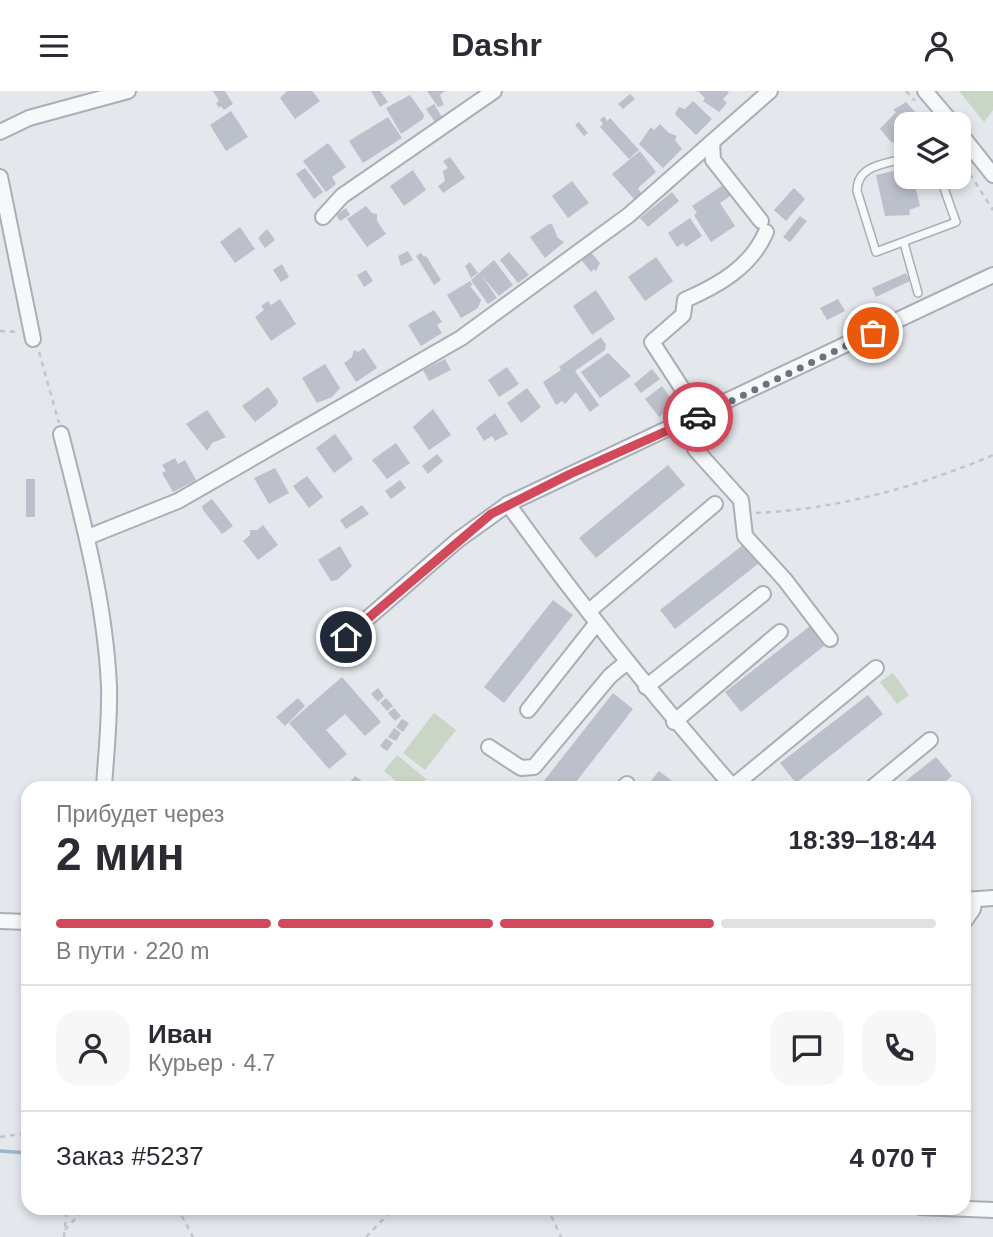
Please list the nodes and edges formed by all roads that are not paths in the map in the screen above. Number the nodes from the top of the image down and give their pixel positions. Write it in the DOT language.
graph roads {
  1 [pos="128,91"];
  2 [pos="494,91"];
  3 [pos="770,91"];
  4 [pos="925,91"];
  5 [pos="943,112"];
  6 [pos="0,132"];
  7 [pos="712,142"];
  8 [pos="971,147"];
  9 [pos="894,162"];
  10 [pos="993,175"];
  11 [pos="0,177"];
  12 [pos="944,189"];
  13 [pos="323,217"];
  14 [pos="904,243"];
  15 [pos="993,275"];
  16 [pos="918,293"];
  17 [pos="922,309"];
  18 [pos="33,339"];
  19 [pos="700,416"];
  20 [pos="61,434"];
  21 [pos="508,504"];
  22 [pos="715,504"];
  23 [pos="88,537"];
  24 [pos="764,594"];
  25 [pos="592,617"];
  26 [pos="780,632"];
  27 [pos="346,637"];
  28 [pos="830,639"];
  29 [pos="627,662"];
  30 [pos="876,668"];
  31 [pos="646,687"];
  32 [pos="527,710"];
  33 [pos="674,722"];
  34 [pos="930,740"];
  35 [pos="489,747"];
  36 [pos="104,781"];
  37 [pos="727,781"];
  38 [pos="739,781"];
  39 [pos="880,781"];
  40 [pos="993,898"];
  41 [pos="971,900"];
  42 [pos="0,921"];
  43 [pos="21,922"];
  44 [pos="971,1209"];
  45 [pos="993,1210"];
  1 -- 6 [label="street"];
  2 -- 13 [label="street"];
  3 -- 7 [label="street"];
  4 -- 5 [label="street"];
  7 -- 19 [label="street"];
  7 -- 23 [label="street"];
  8 -- 10 [label="street"];
  9 -- 14 [label="lane"];
  11 -- 18 [label="street"];
  12 -- 14 [label="lane"];
  14 -- 16 [label="lane"];
  15 -- 17 [label="street"];
  16 -- 17 [label="street"];
  17 -- 19 [label="street"];
  19 -- 21 [label="street"];
  19 -- 28 [label="street"];
  20 -- 23 [label="street"];
  21 -- 25 [label="street"];
  21 -- 27 [label="street"];
  22 -- 25 [label="street"];
  23 -- 36 [label="street"];
  24 -- 31 [label="street"];
  25 -- 29 [label="street"];
  25 -- 32 [label="street"];
  26 -- 33 [label="street"];
  29 -- 31 [label="street"];
  29 -- 35 [label="street"];
  30 -- 38 [label="street"];
  31 -- 33 [label="street"];
  33 -- 37 [label="street"];
  34 -- 39 [label="street"];
  40 -- 41 [label="street"];
  42 -- 43 [label="street"];
  44 -- 45 [label="street"];
}
